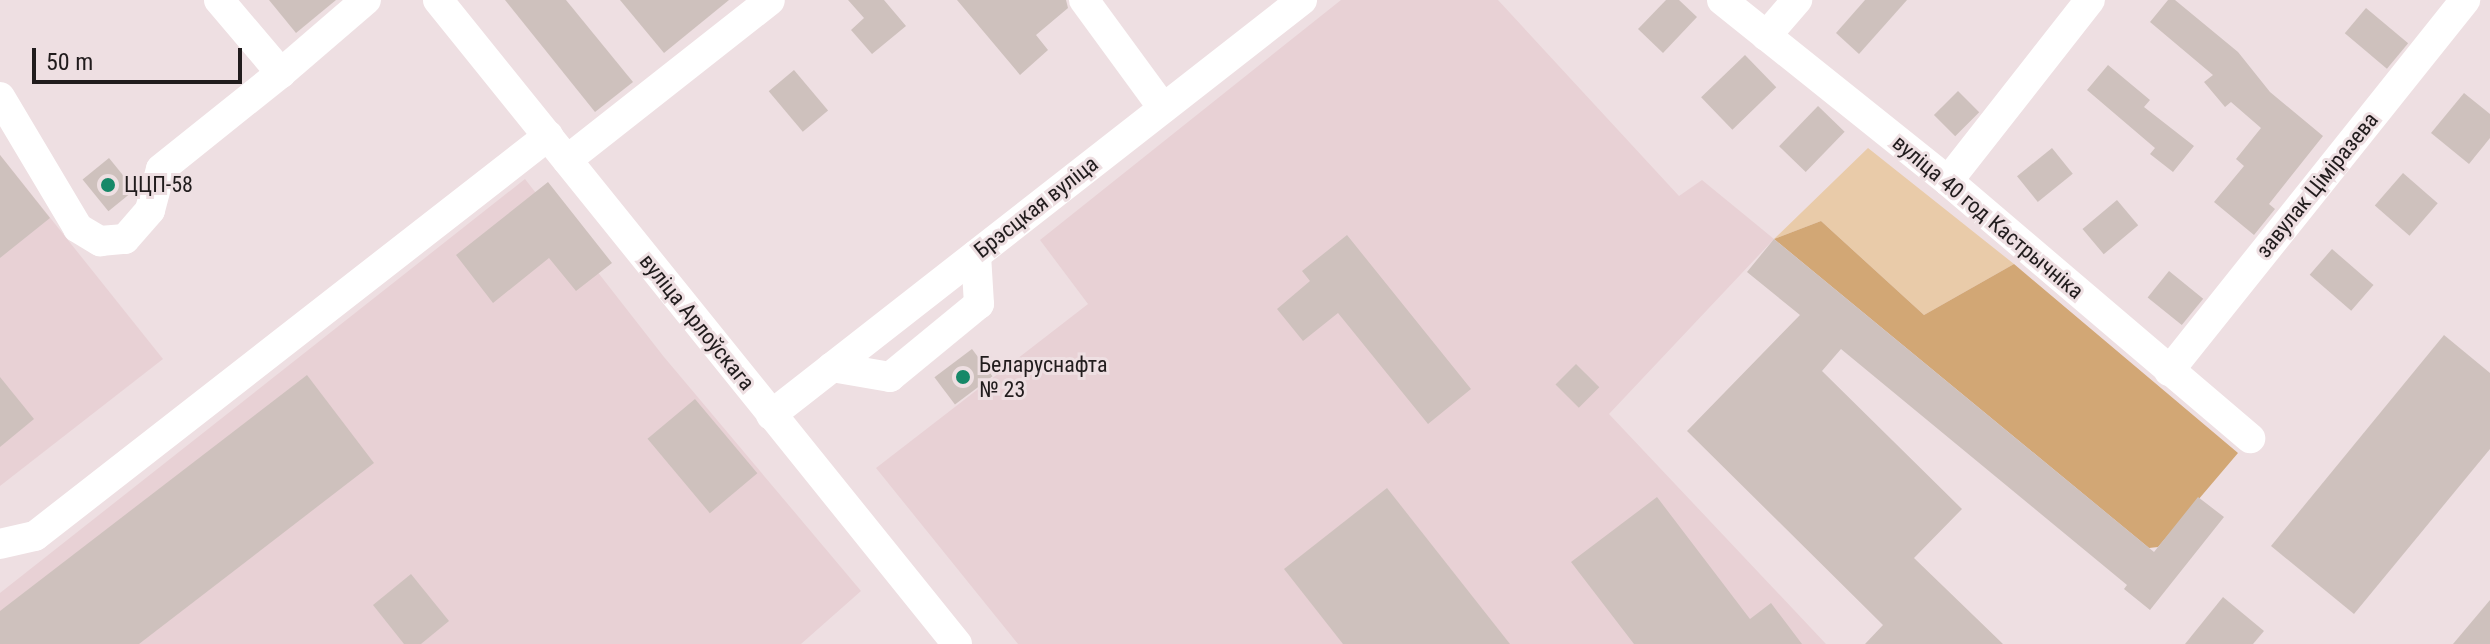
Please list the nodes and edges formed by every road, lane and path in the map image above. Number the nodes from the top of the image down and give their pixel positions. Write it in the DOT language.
graph roads {
  1 [pos="219,0"];
  2 [pos="366,0"];
  3 [pos="438,0"];
  4 [pos="770,0"];
  5 [pos="1084,0"];
  6 [pos="1302,0"];
  7 [pos="1722,0"];
  8 [pos="1797,0"];
  9 [pos="2090,0"];
  10 [pos="2465,0"];
  11 [pos="1766,36"];
  12 [pos="281,73"];
  13 [pos="0,97"];
  14 [pos="1163,108"];
  15 [pos="548,136"];
  16 [pos="567,160"];
  17 [pos="1948,181"];
  18 [pos="976,255"];
  19 [pos="832,367"];
  20 [pos="2169,371"];
  21 [pos="771,415"];
  22 [pos="2250,438"];
  23 [pos="0,544"];
  24 [pos="957,644"];
  1 -- 12 [label="street"];
  2 -- 12 [label="street"];
  3 -- 15 [label="street, вуліца Арлоўскага"];
  4 -- 16 [label="street"];
  5 -- 14 [label="street"];
  6 -- 14 [label="street, Брэсцкая вуліца"];
  7 -- 11 [label="street, вуліца 40 год Кастрычніка"];
  8 -- 11 [label="street"];
  9 -- 17 [label="street"];
  10 -- 20 [label="street, завулак Ціміразева"];
  11 -- 17 [label="street, вуліца 40 год Кастрычніка"];
  12 -- 13 [label="street"];
  14 -- 18 [label="street, Брэсцкая вуліца"];
  15 -- 16 [label="street, вуліца Арлоўскага"];
  15 -- 23 [label="street"];
  16 -- 21 [label="street, вуліца Арлоўскага"];
  17 -- 20 [label="street, вуліца 40 год Кастрычніка"];
  18 -- 19 [label="street, Брэсцкая вуліца"];
  18 -- 19 [label="street"];
  19 -- 21 [label="street, Брэсцкая вуліца"];
  20 -- 22 [label="street, вуліца 40 год Кастрычніка"];
  21 -- 24 [label="street, вуліца Арлоўскага"];
}
